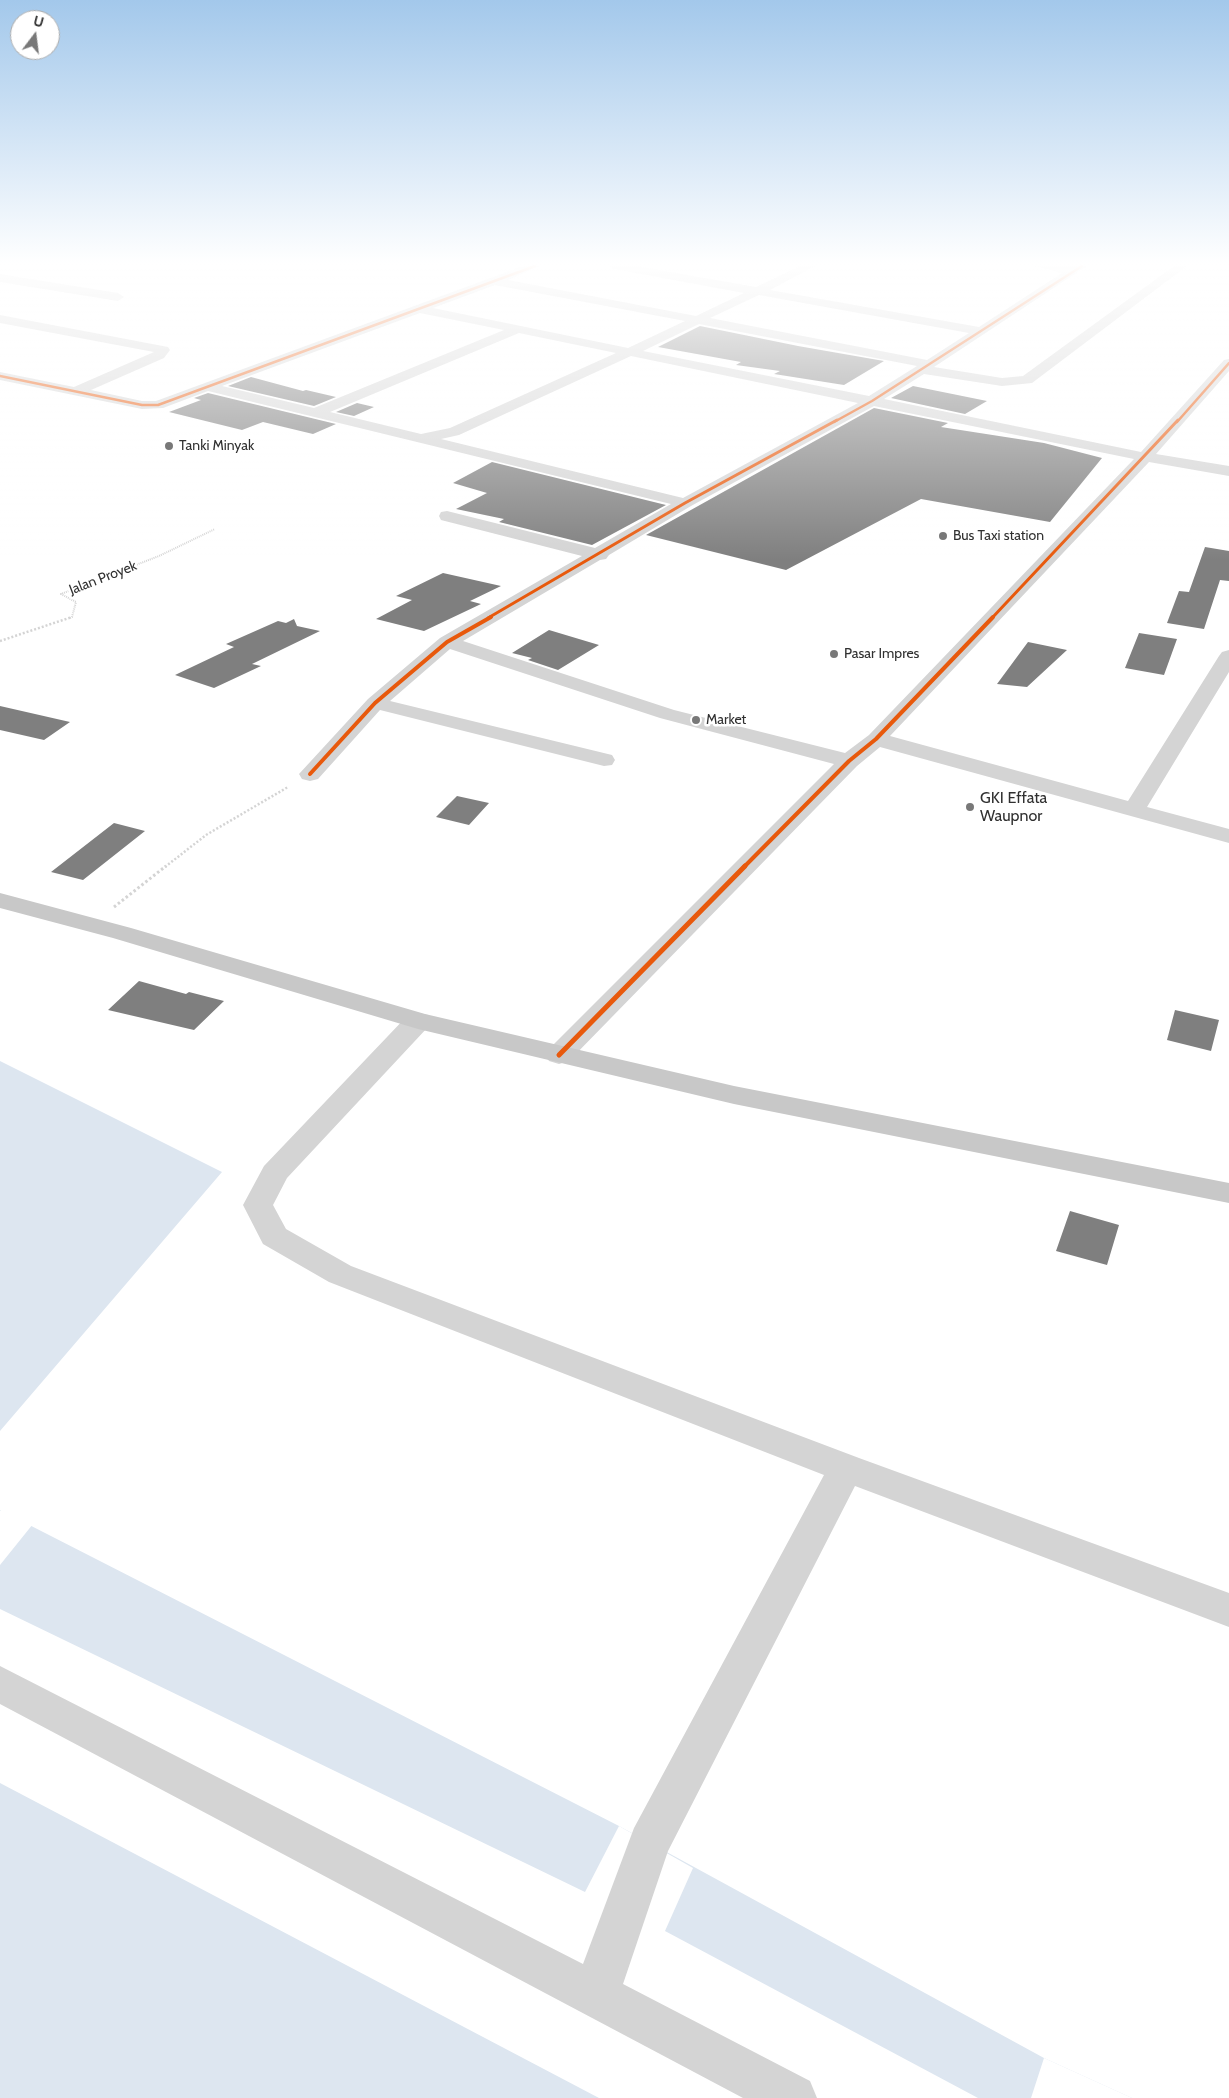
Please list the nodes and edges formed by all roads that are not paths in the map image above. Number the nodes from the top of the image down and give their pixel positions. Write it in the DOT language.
graph roads {
  1 [pos="139,364"];
  2 [pos="270,364"];
  3 [pos="434,364"];
  4 [pos="606,364"];
  5 [pos="689,364"];
  6 [pos="915,364"];
  7 [pos="928,364"];
  8 [pos="1049,364"];
  9 [pos="1228,364"];
  10 [pos="925,366"];
  11 [pos="0,376"];
  12 [pos="208,387"];
  13 [pos="77,391"];
  14 [pos="872,401"];
  15 [pos="316,413"];
  16 [pos="453,439"];
  17 [pos="1145,457"];
  18 [pos="1229,471"];
  19 [pos="685,503"];
  20 [pos="447,516"];
  21 [pos="600,555"];
  22 [pos="448,642"];
  23 [pos="1229,656"];
  24 [pos="375,703"];
  25 [pos="876,739"];
  26 [pos="604,760"];
  27 [pos="849,761"];
  28 [pos="310,774"];
  29 [pos="1134,810"];
  30 [pos="1229,836"];
  31 [pos="0,900"];
  32 [pos="418,1021"];
  33 [pos="559,1055"];
  34 [pos="1229,1193"];
  35 [pos="846,1468"];
  36 [pos="1229,1610"];
  37 [pos="0,1684"];
  38 [pos="596,1994"];
  39 [pos="793,2098"];
  1 -- 13 [label="street"];
  2 -- 12 [label="street"];
  3 -- 15 [label="street"];
  4 -- 16 [label="street"];
  5 -- 14 [label="street"];
  6 -- 10 [label="street"];
  7 -- 10 [label="street"];
  8 -- 10 [label="street"];
  9 -- 17 [label="street"];
  10 -- 14 [label="street"];
  11 -- 13 [label="street"];
  12 -- 13 [label="street"];
  12 -- 15 [label="street"];
  14 -- 17 [label="street"];
  14 -- 19 [label="street"];
  15 -- 16 [label="street"];
  16 -- 19 [label="street"];
  17 -- 18 [label="street"];
  17 -- 25 [label="street"];
  19 -- 21 [label="street"];
  20 -- 21 [label="street"];
  21 -- 22 [label="street"];
  22 -- 24 [label="street"];
  22 -- 27 [label="street"];
  23 -- 29 [label="street"];
  24 -- 26 [label="street"];
  24 -- 28 [label="street"];
  25 -- 27 [label="street"];
  25 -- 29 [label="street"];
  27 -- 33 [label="street"];
  29 -- 30 [label="street"];
  31 -- 32 [label="main road"];
  32 -- 33 [label="main road"];
  32 -- 35 [label="street"];
  33 -- 34 [label="main road"];
  35 -- 36 [label="street"];
  35 -- 38 [label="street"];
  37 -- 38 [label="street"];
  38 -- 39 [label="street"];
}
